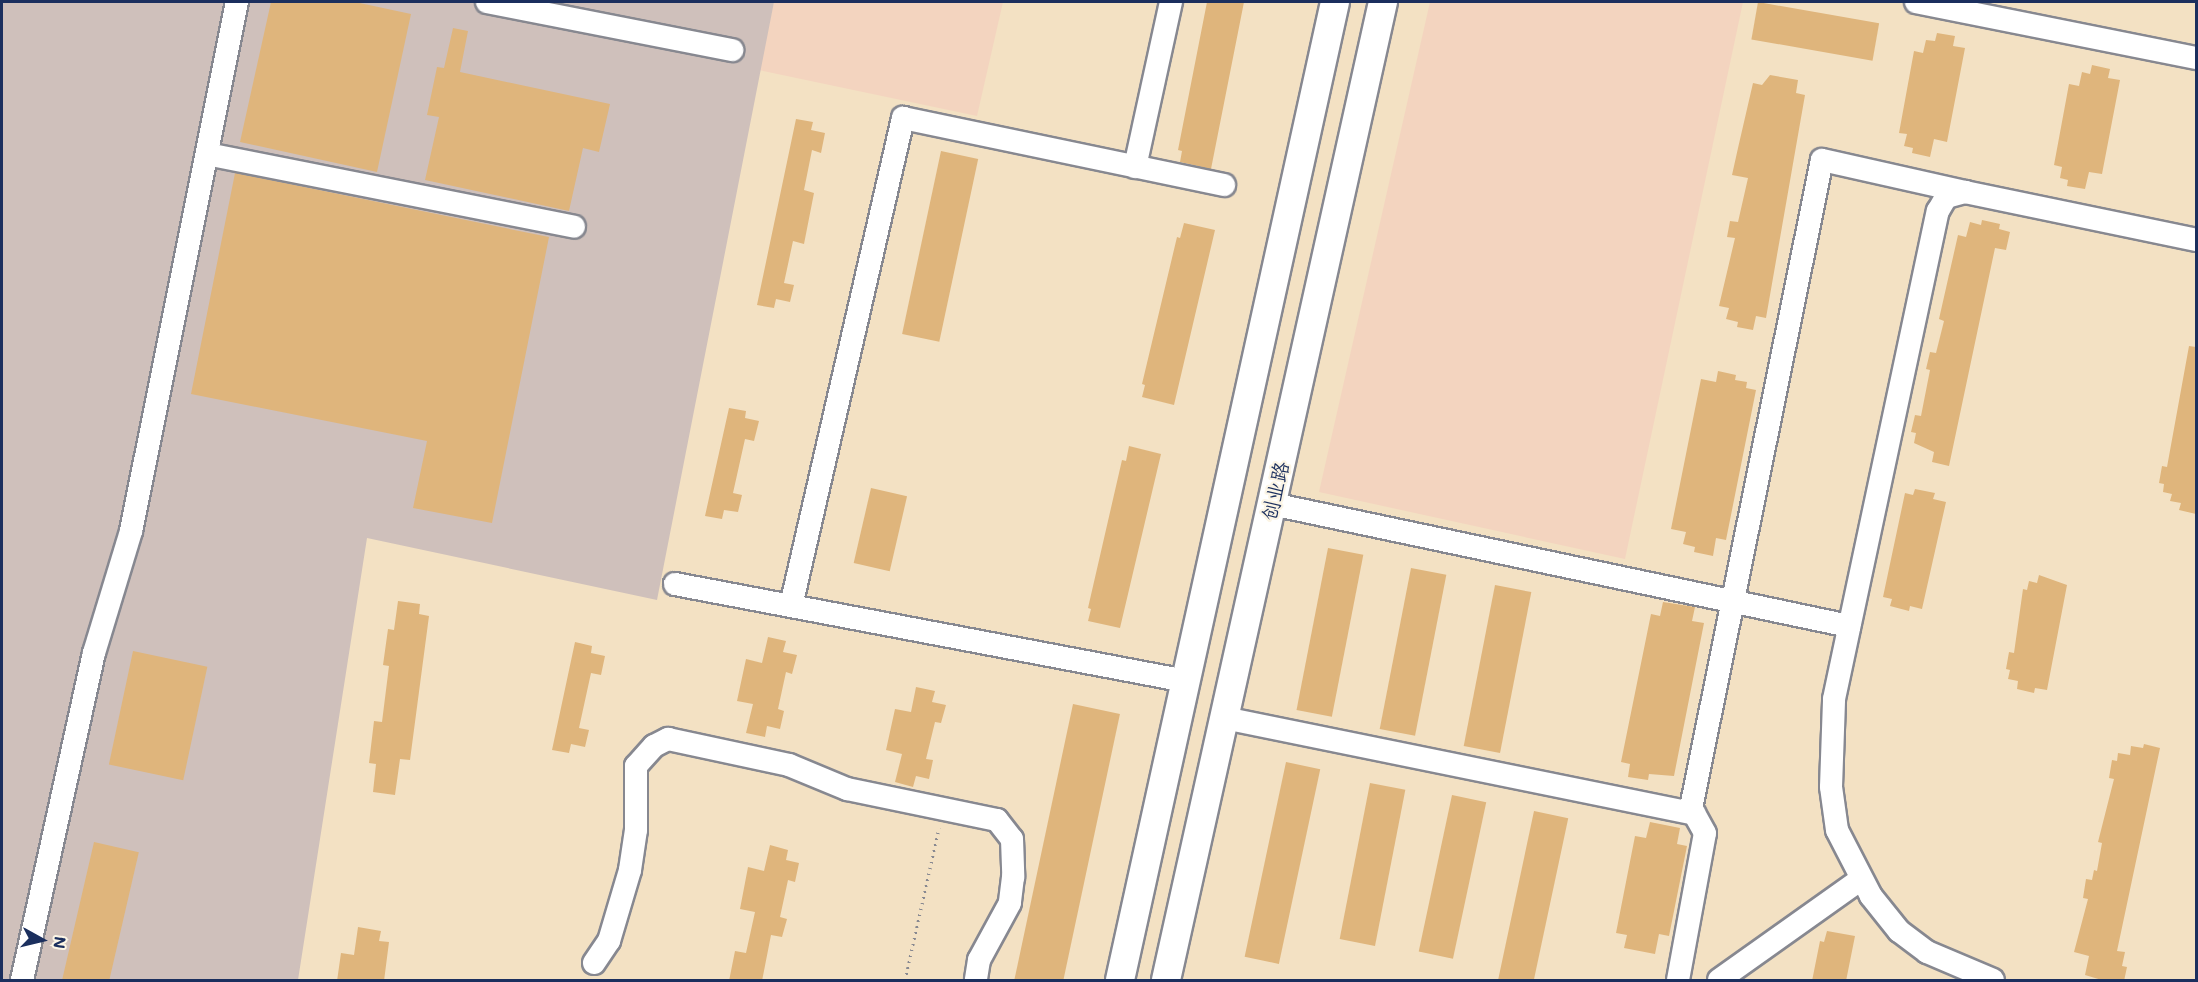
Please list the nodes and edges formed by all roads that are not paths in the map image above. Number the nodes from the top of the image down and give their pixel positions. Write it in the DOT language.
graph roads {
  1 [pos="237,2"];
  2 [pos="487,2"];
  3 [pos="1171,2"];
  4 [pos="1335,2"];
  5 [pos="1383,2"];
  6 [pos="1916,2"];
  7 [pos="732,50"];
  8 [pos="2196,58"];
  9 [pos="207,154"];
  10 [pos="1135,166"];
  11 [pos="1224,185"];
  12 [pos="1965,192"];
  13 [pos="574,227"];
  14 [pos="2196,240"];
  15 [pos="1272,504"];
  16 [pos="675,584"];
  17 [pos="1731,600"];
  18 [pos="791,606"];
  19 [pos="1849,626"];
  20 [pos="1186,681"];
  21 [pos="1224,718"];
  22 [pos="1694,814"];
  23 [pos="1861,879"];
  24 [pos="594,963"];
  25 [pos="22,981"];
  26 [pos="976,981"];
  27 [pos="1120,981"];
  28 [pos="1166,981"];
  29 [pos="1678,981"];
  30 [pos="1719,981"];
  31 [pos="1993,981"];
  1 -- 9 [label="street"];
  2 -- 7 [label="street"];
  3 -- 10 [label="street"];
  4 -- 20 [label="main road"];
  5 -- 15 [label="main road, 创业路"];
  6 -- 8 [label="street"];
  9 -- 13 [label="street"];
  9 -- 25 [label="street"];
  10 -- 11 [label="street"];
  10 -- 18 [label="street"];
  12 -- 14 [label="street"];
  12 -- 17 [label="street"];
  12 -- 19 [label="street"];
  15 -- 17 [label="street"];
  15 -- 21 [label="main road, 创业路"];
  16 -- 18 [label="street"];
  17 -- 19 [label="street"];
  17 -- 22 [label="street"];
  18 -- 20 [label="street"];
  19 -- 23 [label="street"];
  20 -- 27 [label="main road"];
  21 -- 22 [label="street"];
  21 -- 28 [label="main road, 创业路"];
  22 -- 29 [label="street"];
  23 -- 30 [label="street"];
  23 -- 31 [label="street"];
  24 -- 26 [label="street"];
}
